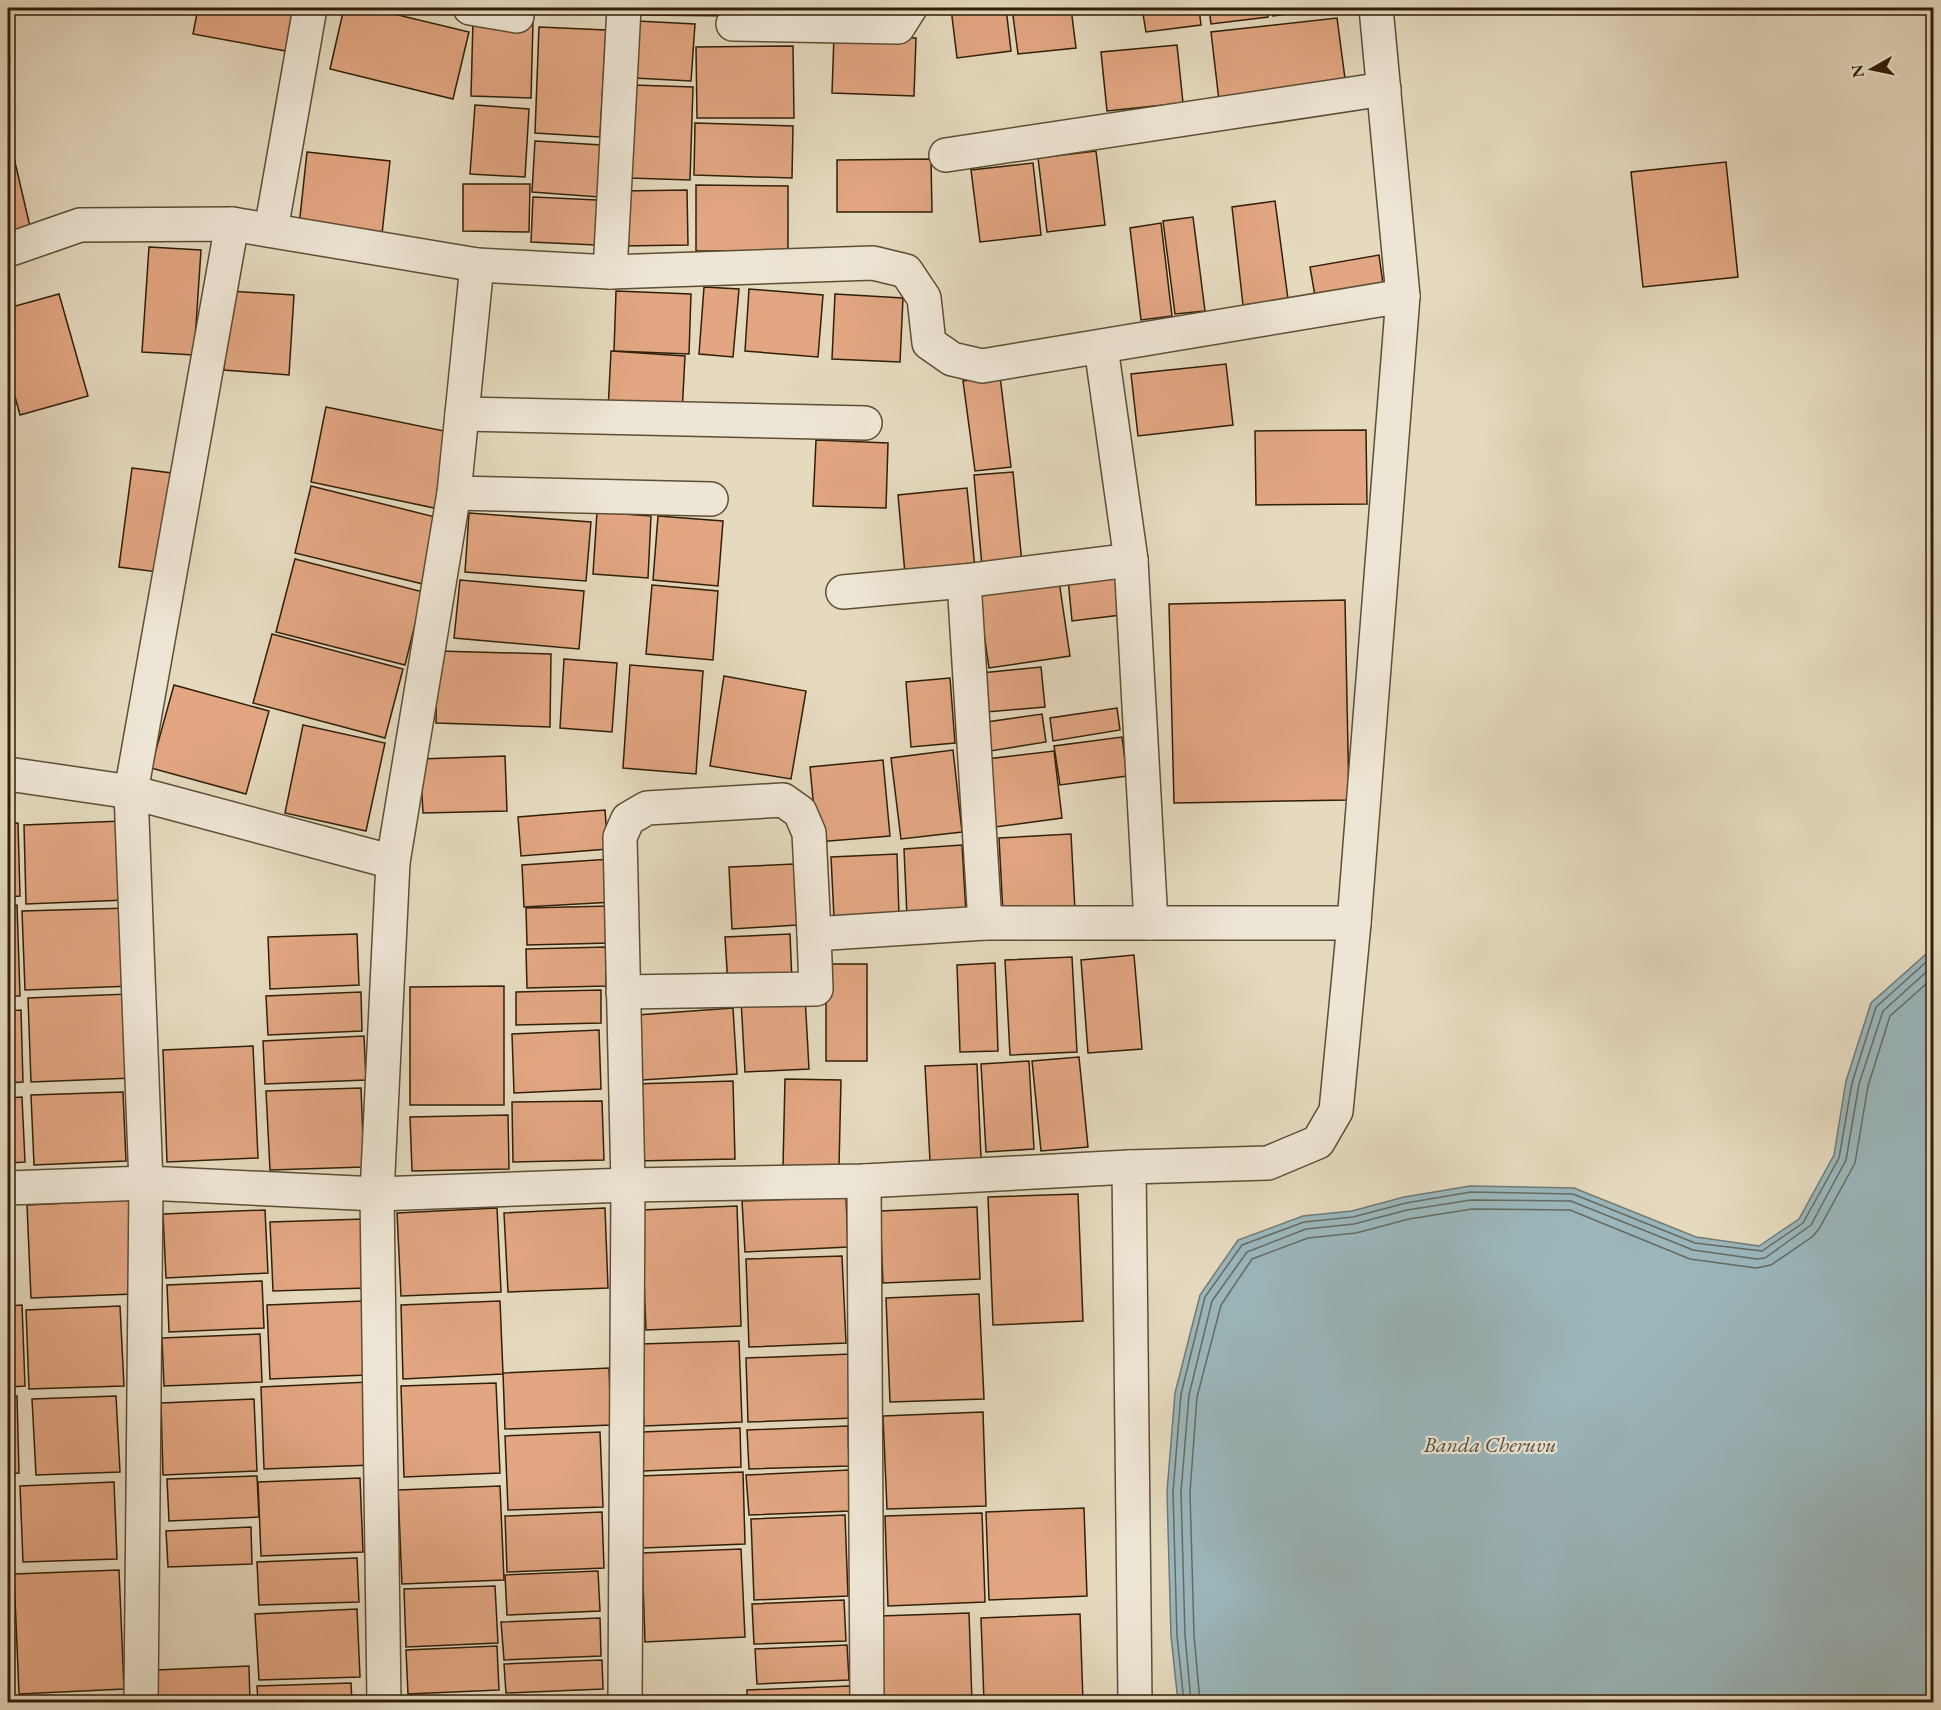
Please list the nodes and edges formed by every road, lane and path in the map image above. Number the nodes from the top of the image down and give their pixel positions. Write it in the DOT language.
graph roads {
  1 [pos="310,8"];
  2 [pos="470,8"];
  3 [pos="624,8"];
  4 [pos="910,8"];
  5 [pos="1376,8"];
  6 [pos="517,16"];
  7 [pos="733,24"];
  8 [pos="1384,89"];
  9 [pos="946,155"];
  10 [pos="232,224"];
  11 [pos="271,230"];
  12 [pos="8,250"];
  13 [pos="477,265"];
  14 [pos="610,272"];
  15 [pos="1403,296"];
  16 [pos="1101,347"];
  17 [pos="462,414"];
  18 [pos="865,423"];
  19 [pos="454,493"];
  20 [pos="711,499"];
  21 [pos="1131,560"];
  22 [pos="964,581"];
  23 [pos="843,592"];
  24 [pos="8,774"];
  25 [pos="131,792"];
  26 [pos="393,862"];
  27 [pos="985,923"];
  28 [pos="1152,923"];
  29 [pos="1354,923"];
  30 [pos="814,934"];
  31 [pos="623,992"];
  32 [pos="1129,1167"];
  33 [pos="864,1181"];
  34 [pos="146,1183"];
  35 [pos="628,1185"];
  36 [pos="8,1188"];
  37 [pos="377,1194"];
  38 [pos="141,1702"];
  39 [pos="384,1702"];
  40 [pos="625,1702"];
  41 [pos="867,1702"];
  42 [pos="1135,1702"];
  1 -- 11 [label="street"];
  2 -- 6 [label="street"];
  3 -- 14 [label="street"];
  4 -- 7 [label="street"];
  5 -- 8 [label="street"];
  8 -- 9 [label="street"];
  8 -- 15 [label="street"];
  10 -- 11 [label="street"];
  10 -- 12 [label="street"];
  10 -- 25 [label="street"];
  11 -- 13 [label="street"];
  13 -- 14 [label="street"];
  13 -- 17 [label="street"];
  14 -- 16 [label="street"];
  15 -- 16 [label="street"];
  15 -- 29 [label="street"];
  16 -- 21 [label="street"];
  17 -- 18 [label="street"];
  17 -- 19 [label="street"];
  19 -- 20 [label="street"];
  19 -- 26 [label="street"];
  21 -- 22 [label="street"];
  21 -- 28 [label="street"];
  22 -- 23 [label="street"];
  22 -- 27 [label="street"];
  24 -- 25 [label="street"];
  25 -- 26 [label="street"];
  25 -- 34 [label="street"];
  26 -- 37 [label="street"];
  27 -- 28 [label="street"];
  27 -- 30 [label="street"];
  28 -- 29 [label="street"];
  29 -- 32 [label="street"];
  30 -- 31 [label="street"];
  30 -- 31 [label="street"];
  31 -- 35 [label="street"];
  32 -- 33 [label="street"];
  32 -- 42 [label="street"];
  33 -- 35 [label="street"];
  33 -- 41 [label="street"];
  34 -- 36 [label="street"];
  34 -- 37 [label="street"];
  34 -- 38 [label="street"];
  35 -- 37 [label="street"];
  35 -- 40 [label="street"];
  37 -- 39 [label="street"];
}
